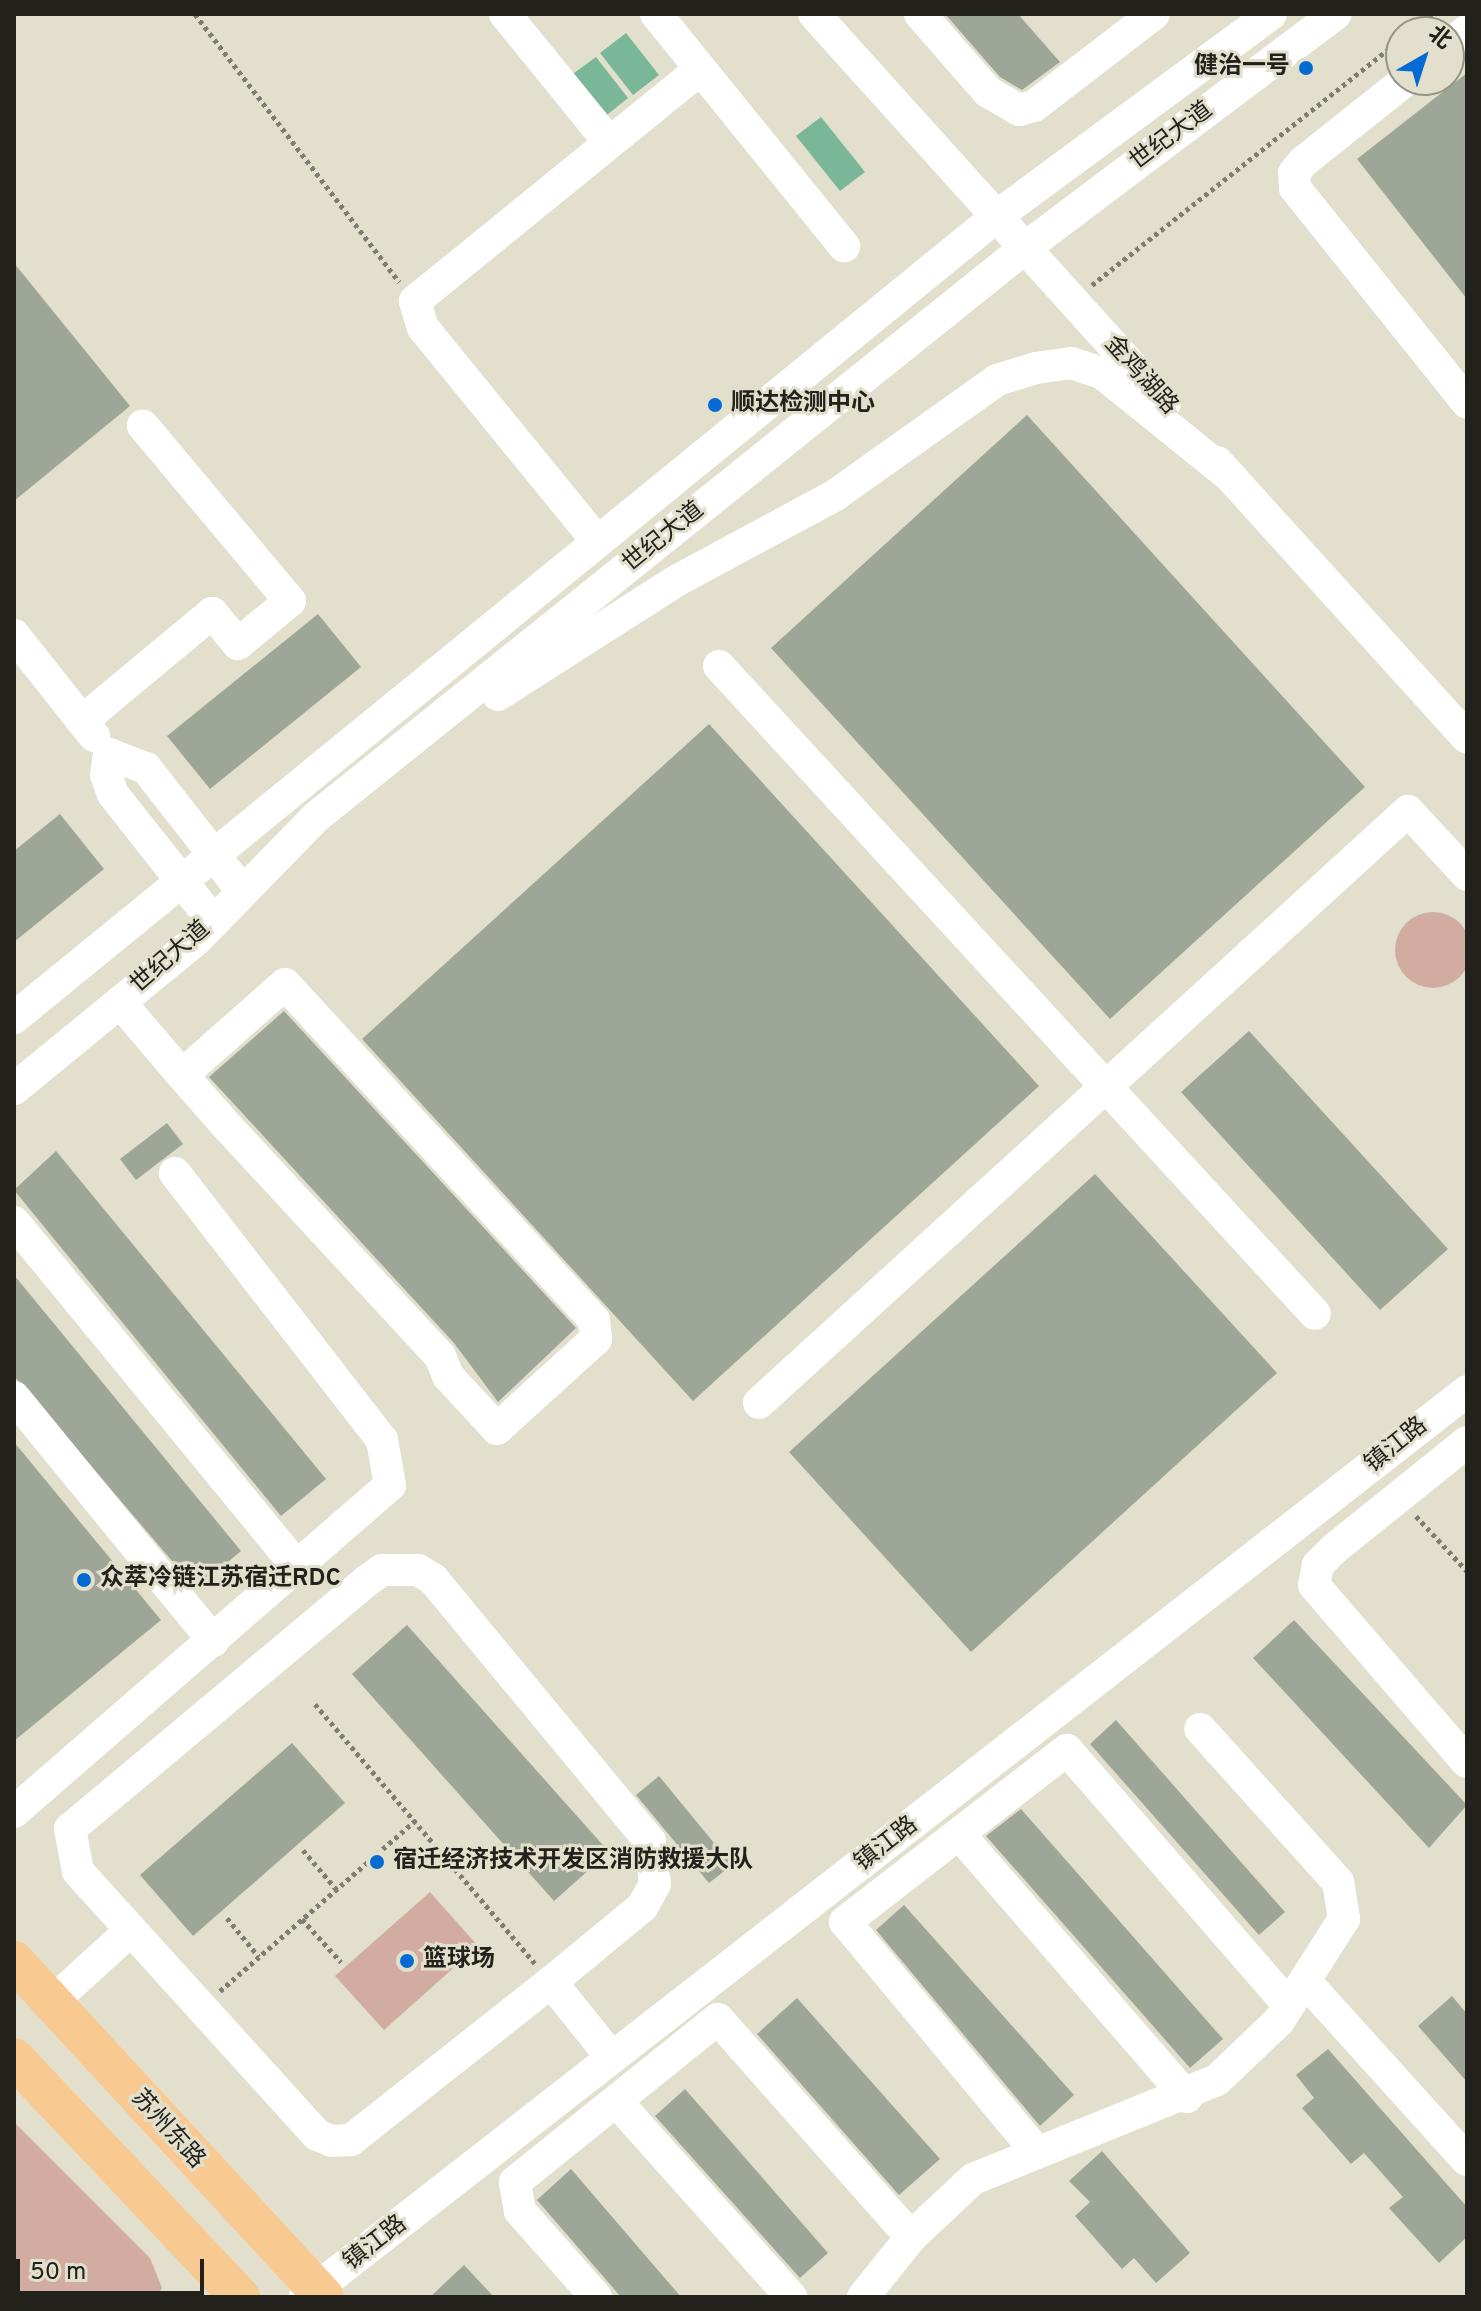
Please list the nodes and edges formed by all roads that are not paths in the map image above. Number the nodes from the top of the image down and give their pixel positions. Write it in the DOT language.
graph roads {
  1 [pos="505,14"];
  2 [pos="656,14"];
  3 [pos="814,14"];
  4 [pos="920,14"];
  5 [pos="1154,14"];
  6 [pos="1271,14"];
  7 [pos="1336,14"];
  8 [pos="700,69"];
  9 [pos="1386,96"];
  10 [pos="609,142"];
  11 [pos="997,216"];
  12 [pos="844,246"];
  13 [pos="1025,248"];
  14 [pos="1467,403"];
  15 [pos="143,426"];
  16 [pos="1231,477"];
  17 [pos="597,541"];
  18 [pos="14,635"];
  19 [pos="719,666"];
  20 [pos="82,721"];
  21 [pos="1467,738"];
  22 [pos="109,754"];
  23 [pos="316,817"];
  24 [pos="214,855"];
  25 [pos="1464,864"];
  26 [pos="182,880"];
  27 [pos="243,892"];
  28 [pos="214,922"];
  29 [pos="120,1002"];
  30 [pos="14,1018"];
  31 [pos="182,1075"];
  32 [pos="1106,1087"];
  33 [pos="14,1089"];
  34 [pos="175,1173"];
  35 [pos="14,1222"];
  36 [pos="1315,1314"];
  37 [pos="1467,1391"];
  38 [pos="14,1397"];
  39 [pos="759,1403"];
  40 [pos="1467,1442"];
  41 [pos="299,1569"];
  42 [pos="214,1641"];
  43 [pos="1200,1729"];
  44 [pos="1467,1762"];
  45 [pos="20,1796"];
  46 [pos="959,1834"];
  47 [pos="131,1930"];
  48 [pos="14,1961"];
  49 [pos="551,1982"];
  50 [pos="1297,1993"];
  51 [pos="52,2002"];
  52 [pos="14,2058"];
  53 [pos="612,2058"];
  54 [pos="1187,2097"];
  55 [pos="616,2101"];
  56 [pos="1036,2151"];
  57 [pos="1467,2160"];
  58 [pos="911,2237"];
  59 [pos="316,2295"];
  60 [pos="240,2297"];
  61 [pos="596,2297"];
  62 [pos="791,2297"];
  63 [pos="863,2297"];
  1 -- 10 [label="street"];
  2 -- 8 [label="street"];
  3 -- 11 [label="street, 金鸡湖路"];
  4 -- 5 [label="street"];
  6 -- 11 [label="street, 世纪大道"];
  7 -- 13 [label="street, 世纪大道"];
  8 -- 10 [label="street"];
  8 -- 12 [label="street"];
  9 -- 14 [label="street"];
  10 -- 17 [label="street"];
  11 -- 13 [label="street, 金鸡湖路"];
  11 -- 17 [label="street, 世纪大道"];
  13 -- 16 [label="street, 金鸡湖路"];
  13 -- 23 [label="street, 世纪大道"];
  15 -- 20 [label="street"];
  16 -- 21 [label="street, 金鸡湖路"];
  16 -- 23 [label="street"];
  17 -- 24 [label="street, 世纪大道"];
  18 -- 20 [label="street"];
  19 -- 32 [label="street"];
  20 -- 22 [label="street"];
  22 -- 24 [label="street"];
  22 -- 26 [label="street"];
  23 -- 27 [label="street, 世纪大道"];
  24 -- 26 [label="street, 世纪大道"];
  24 -- 27 [label="street"];
  25 -- 32 [label="street"];
  26 -- 28 [label="street"];
  26 -- 30 [label="street, 世纪大道"];
  27 -- 28 [label="street, 世纪大道"];
  28 -- 29 [label="street, 世纪大道"];
  29 -- 31 [label="street"];
  29 -- 33 [label="street, 世纪大道"];
  31 -- 31 [label="street"];
  32 -- 36 [label="street"];
  32 -- 39 [label="street"];
  34 -- 41 [label="street"];
  35 -- 41 [label="street"];
  37 -- 53 [label="street, 镇江路"];
  38 -- 42 [label="street"];
  40 -- 44 [label="street"];
  41 -- 42 [label="street"];
  42 -- 45 [label="street"];
  43 -- 50 [label="street"];
  46 -- 50 [label="street"];
  46 -- 54 [label="street"];
  46 -- 56 [label="street"];
  47 -- 49 [label="street"];
  47 -- 49 [label="street"];
  47 -- 51 [label="street"];
  48 -- 51 [label="main road, 苏州东路"];
  49 -- 53 [label="street"];
  50 -- 54 [label="street"];
  50 -- 57 [label="street"];
  51 -- 59 [label="main road, 苏州东路"];
  52 -- 60 [label="main road"];
  53 -- 59 [label="street, 镇江路"];
  54 -- 56 [label="street"];
  55 -- 58 [label="street"];
  55 -- 61 [label="street"];
  55 -- 62 [label="street"];
  56 -- 58 [label="street"];
  58 -- 63 [label="street"];
}
